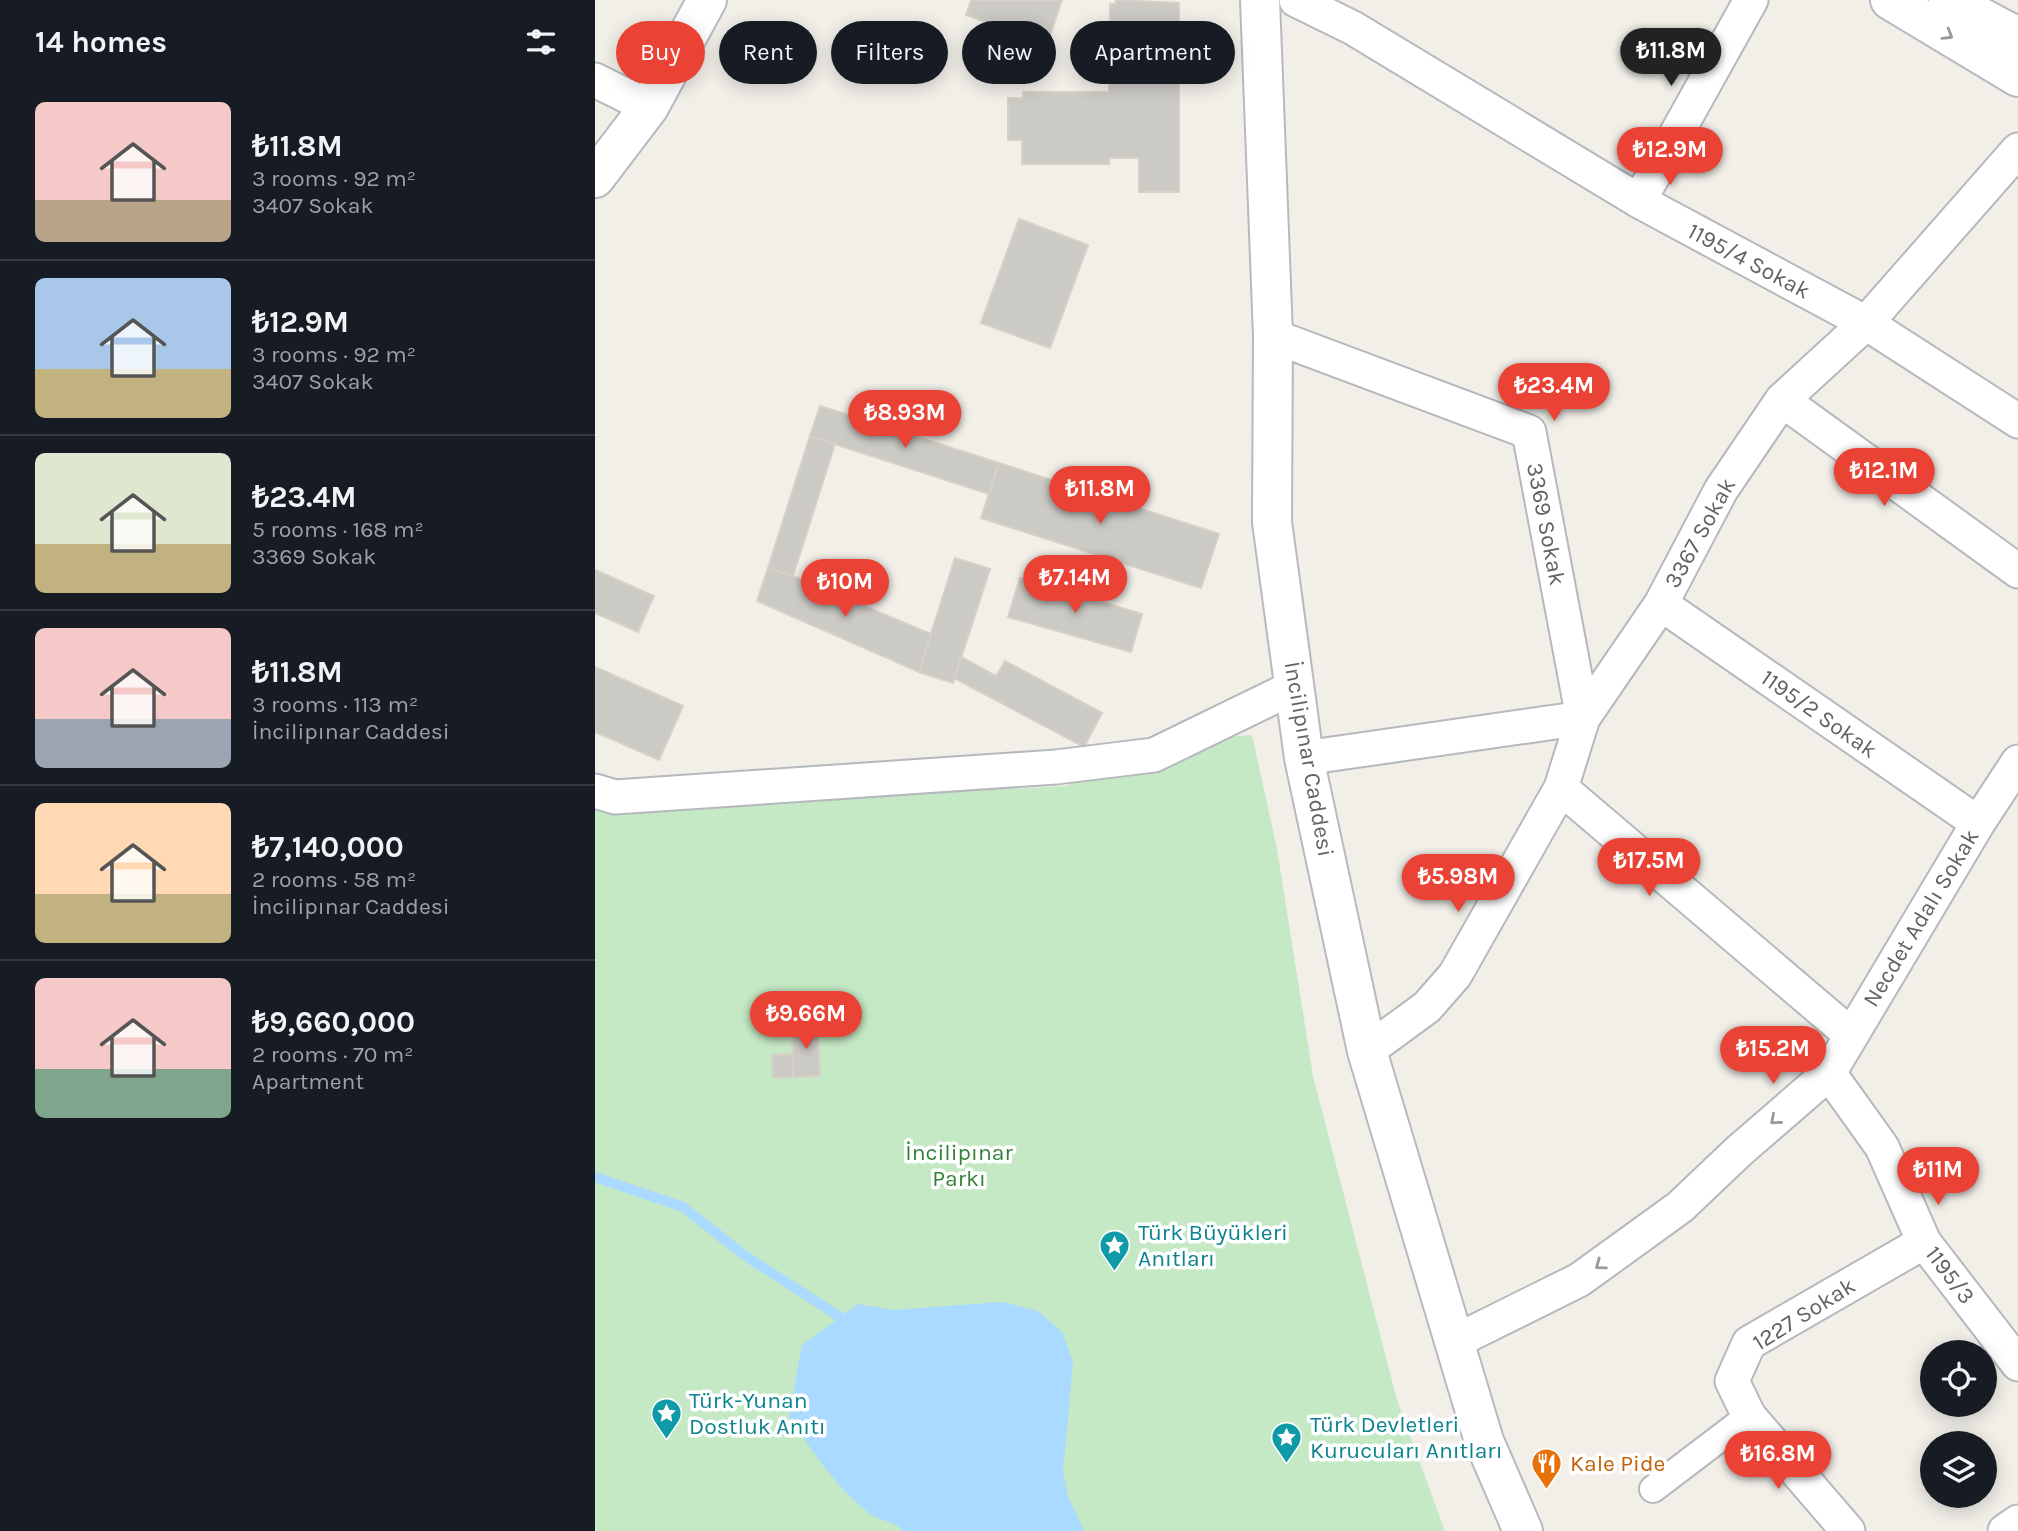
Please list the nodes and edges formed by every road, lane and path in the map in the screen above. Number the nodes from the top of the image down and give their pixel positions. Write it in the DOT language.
graph roads {
  1 [pos="707,0"];
  2 [pos="1260,0"];
  3 [pos="1296,0"];
  4 [pos="1751,0"];
  5 [pos="1890,0"];
  6 [pos="1948,0"];
  7 [pos="2018,37"];
  8 [pos="2018,77"];
  9 [pos="595,80"];
  10 [pos="649,107"];
  11 [pos="2018,150"];
  12 [pos="595,178"];
  13 [pos="1639,201"];
  14 [pos="1866,323"];
  15 [pos="1273,336"];
  16 [pos="1782,400"];
  17 [pos="2018,421"];
  18 [pos="2018,571"];
  19 [pos="1661,604"];
  20 [pos="1296,686"];
  21 [pos="1583,718"];
  22 [pos="1304,758"];
  23 [pos="2018,762"];
  24 [pos="1561,788"];
  25 [pos="595,792"];
  26 [pos="1978,823"];
  27 [pos="1851,1035"];
  28 [pos="1367,1052"];
  29 [pos="1829,1073"];
  30 [pos="1924,1242"];
  31 [pos="1454,1342"];
  32 [pos="2018,1364"];
  33 [pos="1749,1416"];
  34 [pos="1653,1489"];
  35 [pos="2018,1522"];
  36 [pos="1523,1531"];
  37 [pos="1848,1531"];
  38 [pos="2005,1531"];
  1 -- 10 [label="main road"];
  2 -- 15 [label="main road, İncilipınar Caddesi"];
  3 -- 13 [label="street, 1195/4 Sokak"];
  4 -- 13 [label="street"];
  5 -- 8 [label="main road, one-way"];
  6 -- 7 [label="main road"];
  9 -- 10 [label="street"];
  10 -- 12 [label="main road"];
  11 -- 14 [label="street, 3367 Sokak"];
  13 -- 14 [label="street, 1195/4 Sokak"];
  14 -- 16 [label="street, 3367 Sokak"];
  14 -- 17 [label="street, 1195/4 Sokak"];
  15 -- 20 [label="main road, İncilipınar Caddesi"];
  15 -- 21 [label="street, 3369 Sokak"];
  16 -- 18 [label="street"];
  16 -- 19 [label="street, 3367 Sokak"];
  19 -- 21 [label="street, 3367 Sokak"];
  19 -- 26 [label="street, 1195/2 Sokak"];
  20 -- 22 [label="main road, İncilipınar Caddesi"];
  20 -- 25 [label="street"];
  21 -- 22 [label="street"];
  21 -- 24 [label="street"];
  22 -- 28 [label="main road, İncilipınar Caddesi"];
  23 -- 26 [label="street, Necdet Adalı Sokak"];
  24 -- 27 [label="street"];
  24 -- 28 [label="street"];
  26 -- 27 [label="street, Necdet Adalı Sokak"];
  27 -- 29 [label="street, Necdet Adalı Sokak"];
  28 -- 31 [label="main road, İncilipınar Caddesi"];
  29 -- 30 [label="street, 1195/3"];
  29 -- 31 [label="street, Necdet Adalı Sokak, one-way"];
  30 -- 32 [label="street, 1195/3"];
  30 -- 33 [label="street, 1227 Sokak"];
  31 -- 36 [label="main road, İncilipınar Caddesi"];
  33 -- 34 [label="street"];
  33 -- 37 [label="street, 1227 Sokak"];
  35 -- 38 [label="street"];
}
